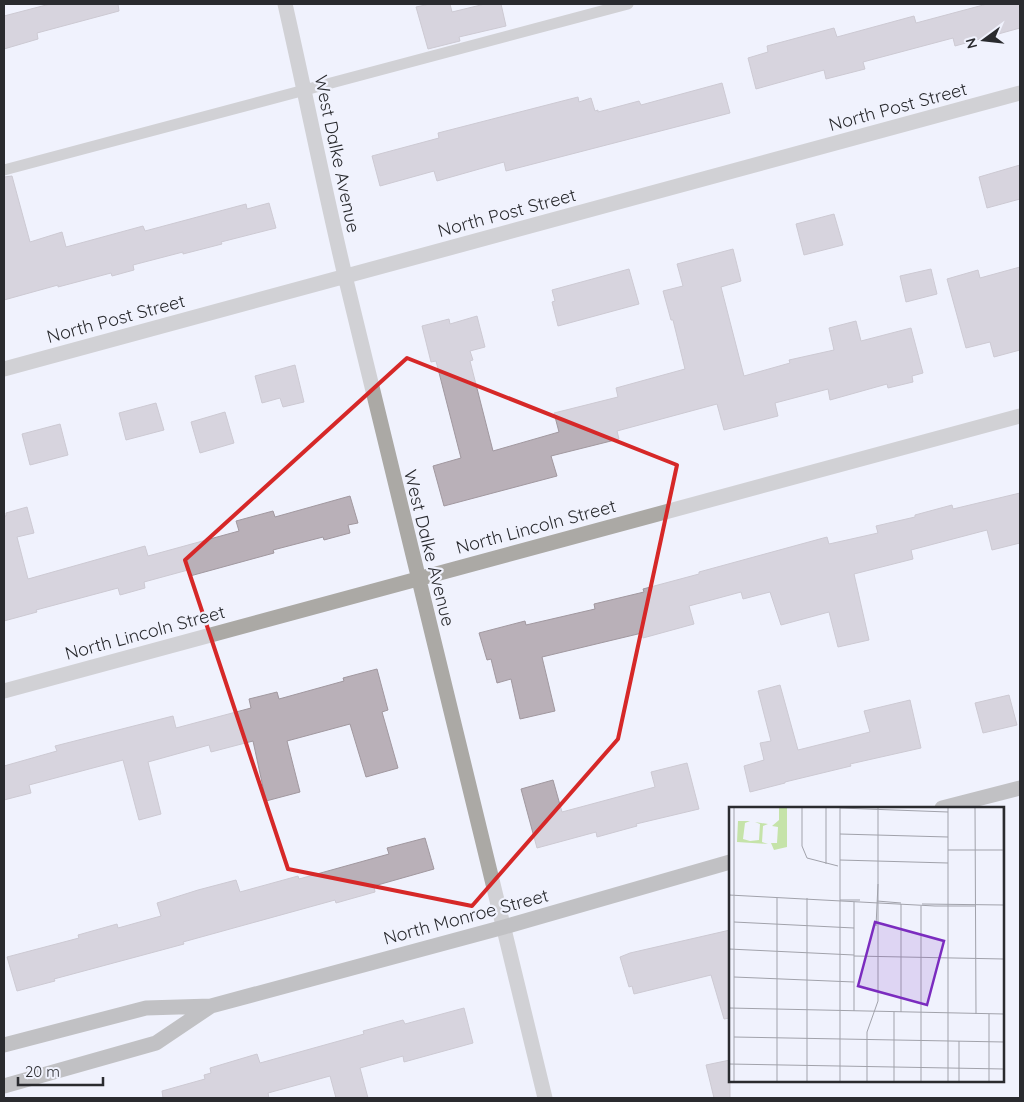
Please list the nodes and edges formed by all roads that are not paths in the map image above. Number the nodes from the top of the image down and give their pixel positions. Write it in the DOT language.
graph roads {
  1 [pos="285,4"];
  2 [pos="628,4"];
  3 [pos="304,90"];
  4 [pos="1020,93"];
  5 [pos="4,170"];
  6 [pos="345,276"];
  7 [pos="4,369"];
  8 [pos="1020,416"];
  9 [pos="417,578"];
  10 [pos="4,691"];
  11 [pos="1020,788"];
  12 [pos="946,807"];
  13 [pos="729,862"];
  14 [pos="504,927"];
  15 [pos="211,1006"];
  16 [pos="4,1045"];
  17 [pos="4,1086"];
  18 [pos="545,1098"];
  1 -- 3 [label="street, West Dalke Avenue"];
  2 -- 3 [label="lane"];
  3 -- 5 [label="lane"];
  3 -- 6 [label="street, West Dalke Avenue"];
  4 -- 6 [label="street, North Post Street"];
  6 -- 7 [label="street, North Post Street"];
  6 -- 9 [label="street, West Dalke Avenue"];
  8 -- 9 [label="street, North Lincoln Street"];
  9 -- 10 [label="street, North Lincoln Street"];
  9 -- 14 [label="street, West Dalke Avenue"];
  11 -- 12 [label="main road"];
  13 -- 14 [label="main road, North Monroe Street"];
  14 -- 15 [label="main road, North Monroe Street"];
  14 -- 18 [label="street, West Dalke Avenue"];
  15 -- 16 [label="main road, North Monroe Street"];
  15 -- 17 [label="main road, North Monroe Street"];
}
